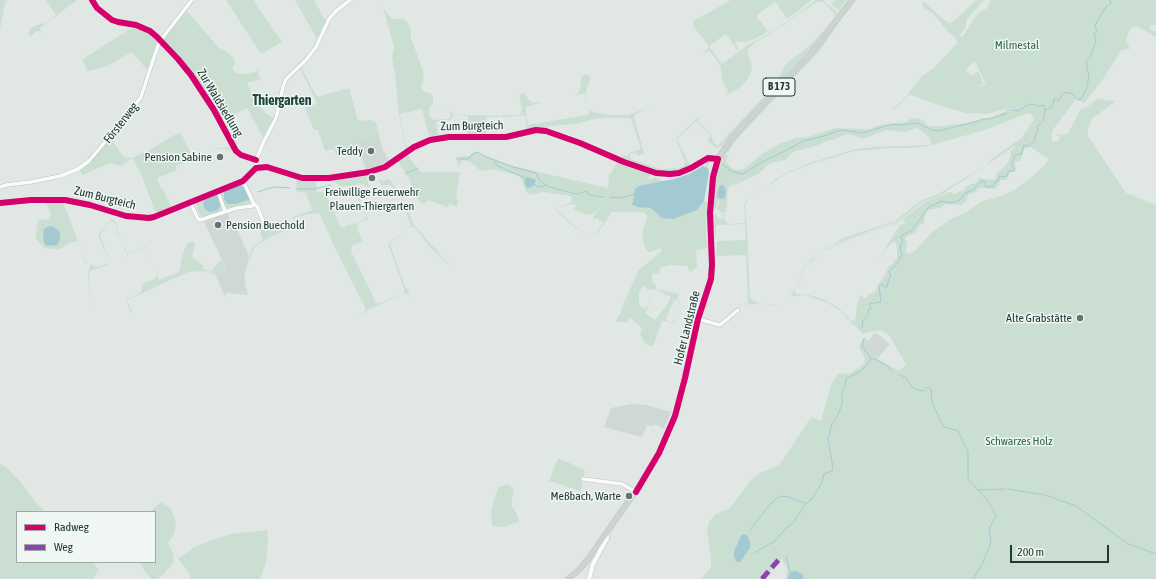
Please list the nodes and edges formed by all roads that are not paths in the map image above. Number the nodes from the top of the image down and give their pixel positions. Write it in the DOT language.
graph roads {
  1 [pos="92,0"];
  2 [pos="192,0"];
  3 [pos="350,0"];
  4 [pos="852,0"];
  5 [pos="160,41"];
  6 [pos="718,159"];
  7 [pos="256,160"];
  8 [pos="256,168"];
  9 [pos="243,182"];
  10 [pos="0,187"];
  11 [pos="218,192"];
  12 [pos="190,202"];
  13 [pos="0,203"];
  14 [pos="254,204"];
  15 [pos="225,211"];
  16 [pos="263,221"];
  17 [pos="738,310"];
  18 [pos="698,319"];
  19 [pos="583,479"];
  20 [pos="636,492"];
  21 [pos="606,534"];
  22 [pos="568,579"];
  23 [pos="589,579"];
  1 -- 5 [label="street, Zur Waldsiedlung"];
  2 -- 5 [label="street, Försterweg"];
  3 -- 7 [label="street"];
  4 -- 6 [label="main road, Hofer Landstraße / B 173"];
  5 -- 7 [label="street, Zur Waldsiedlung"];
  5 -- 10 [label="street, Försterweg"];
  6 -- 8 [label="street, Zum Burgteich"];
  6 -- 18 [label="main road, Hofer Landstraße / B 173"];
  7 -- 8 [label="street"];
  8 -- 9 [label="street, Zum Burgteich"];
  9 -- 11 [label="street, Zum Burgteich"];
  9 -- 14 [label="street"];
  11 -- 12 [label="street, Zum Burgteich"];
  11 -- 15 [label="street"];
  12 -- 13 [label="street, Zum Burgteich"];
  12 -- 15 [label="street"];
  14 -- 15 [label="street"];
  14 -- 16 [label="street"];
  17 -- 18 [label="street"];
  18 -- 20 [label="main road, Hofer Landstraße / B 173"];
  19 -- 20 [label="street"];
  20 -- 21 [label="main road, Hofer Landstraße / B 173"];
  21 -- 22 [label="main road, Hofer Landstraße / B 173"];
  21 -- 23 [label="street"];
}
